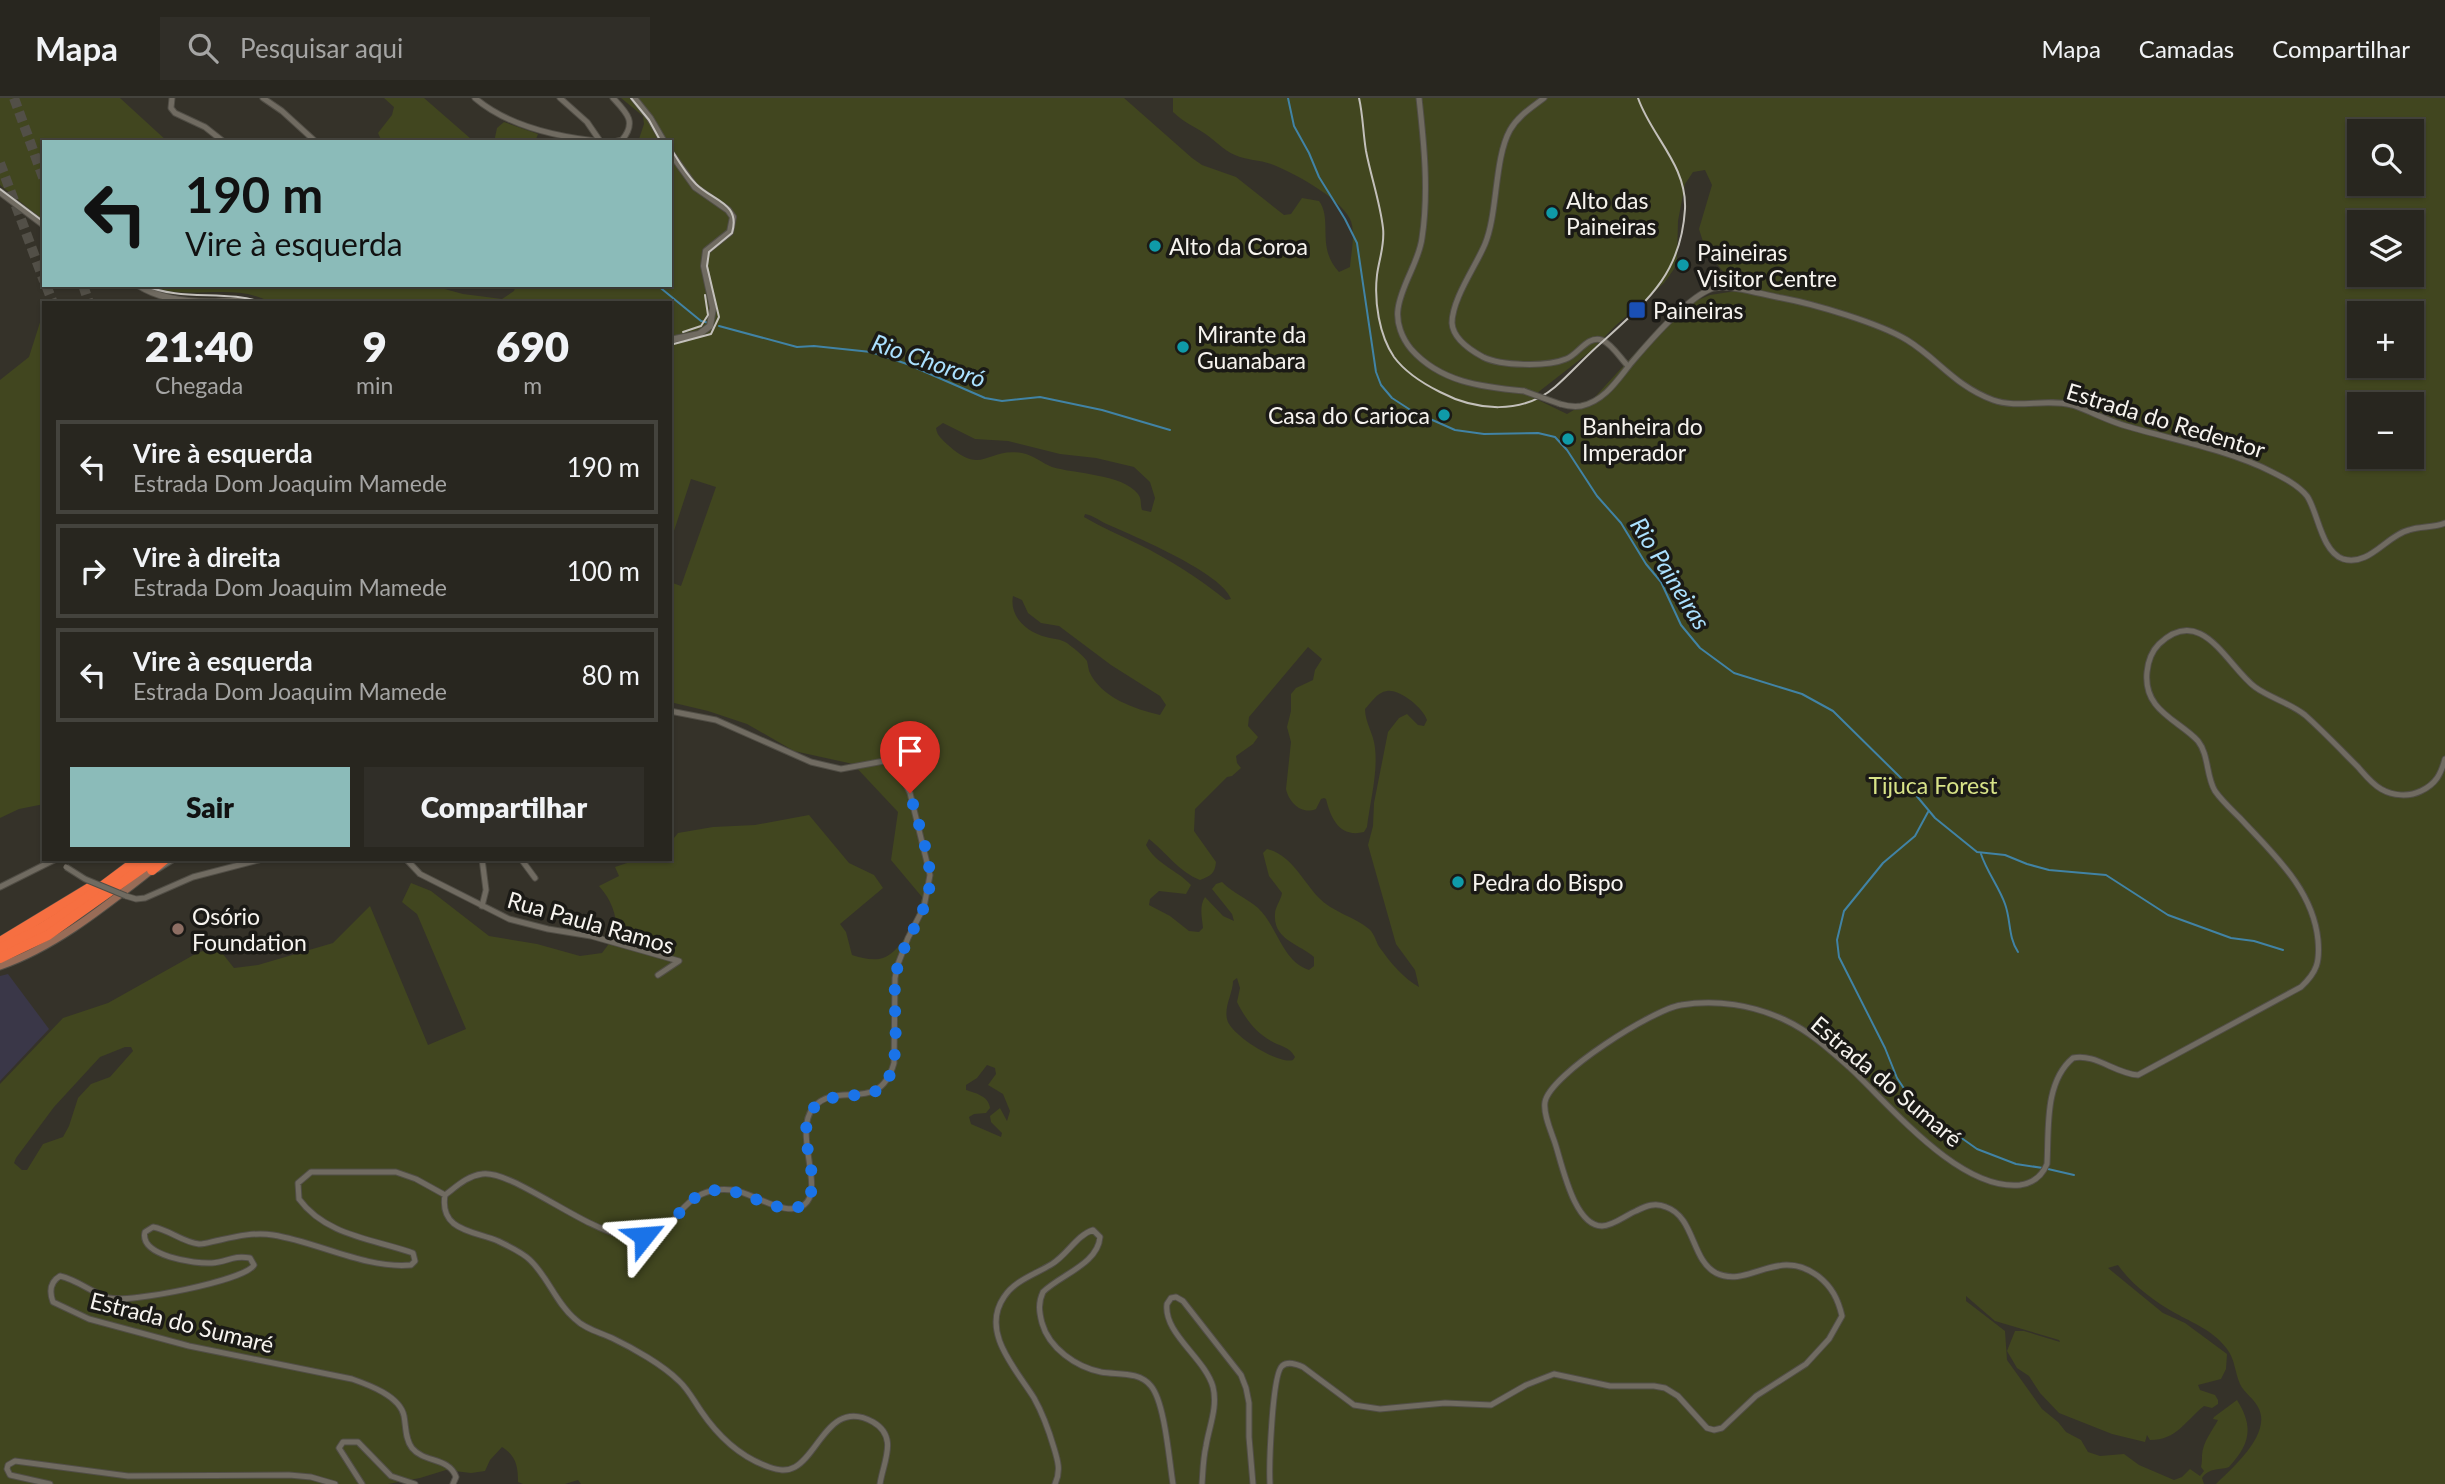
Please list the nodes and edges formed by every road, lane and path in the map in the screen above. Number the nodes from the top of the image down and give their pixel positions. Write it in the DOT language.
graph roads {
  1 [pos="172,98"];
  2 [pos="263,98"];
  3 [pos="475,98"];
  4 [pos="560,98"];
  5 [pos="613,98"];
  6 [pos="634,98"];
  7 [pos="1419,98"];
  8 [pos="1544,98"];
  9 [pos="221,140"];
  10 [pos="314,140"];
  11 [pos="593,140"];
  12 [pos="599,140"];
  13 [pos="622,140"];
  14 [pos="663,140"];
  15 [pos="672,155"];
  16 [pos="0,192"];
  17 [pos="42,224"];
  18 [pos="142,287"];
  19 [pos="171,297"];
  20 [pos="180,301"];
  21 [pos="199,301"];
  22 [pos="218,301"];
  23 [pos="238,301"];
  24 [pos="672,340"];
  25 [pos="1628,366"];
  26 [pos="2445,523"];
  27 [pos="672,710"];
  28 [pos="2445,759"];
  29 [pos="53,861"];
  30 [pos="59,861"];
  31 [pos="129,861"];
  32 [pos="136,861"];
  33 [pos="152,861"];
  34 [pos="163,861"];
  35 [pos="170,861"];
  36 [pos="408,861"];
  37 [pos="482,861"];
  38 [pos="522,861"];
  39 [pos="243,862"];
  40 [pos="149,872"];
  41 [pos="535,878"];
  42 [pos="0,887"];
  43 [pos="482,906"];
  44 [pos="0,940"];
  45 [pos="0,948"];
  46 [pos="0,958"];
  47 [pos="0,966"];
  48 [pos="658,975"];
  49 [pos="446,1195"];
  50 [pos="51,1484"];
  51 [pos="335,1484"];
  52 [pos="362,1484"];
  53 [pos="415,1484"];
  54 [pos="453,1484"];
  55 [pos="880,1484"];
  56 [pos="1055,1484"];
  57 [pos="1173,1484"];
  58 [pos="1202,1484"];
  59 [pos="1253,1484"];
  60 [pos="1270,1484"];
  1 -- 9 [label="street"];
  2 -- 10 [label="street"];
  3 -- 11 [label="street"];
  4 -- 12 [label="street"];
  5 -- 13 [label="street"];
  6 -- 14 [label="street"];
  7 -- 25 [label="street, bridge"];
  8 -- 25 [label="street"];
  15 -- 24 [label="street"];
  16 -- 17 [label="street"];
  18 -- 19 [label="street"];
  19 -- 20 [label="street"];
  19 -- 21 [label="street"];
  22 -- 23 [label="street"];
  25 -- 26 [label="street, Estrada do Redentor"];
  27 -- 49 [label="street"];
  28 -- 60 [label="street, Estrada do Sumaré"];
  29 -- 42 [label="street"];
  30 -- 39 [label="street, bridge"];
  31 -- 44 [label="highway"];
  32 -- 45 [label="highway"];
  33 -- 46 [label="highway"];
  34 -- 40 [label="highway"];
  35 -- 40 [label="street"];
  36 -- 43 [label="street, Rua Paula Ramos"];
  37 -- 43 [label="street"];
  38 -- 41 [label="street"];
  40 -- 47 [label="main road"];
  43 -- 48 [label="street, Rua Paula Ramos"];
  49 -- 54 [label="street, Estrada do Sumaré"];
  49 -- 55 [label="street"];
  50 -- 51 [label="street"];
  52 -- 53 [label="street"];
  56 -- 57 [label="street"];
  58 -- 59 [label="street"];
}
